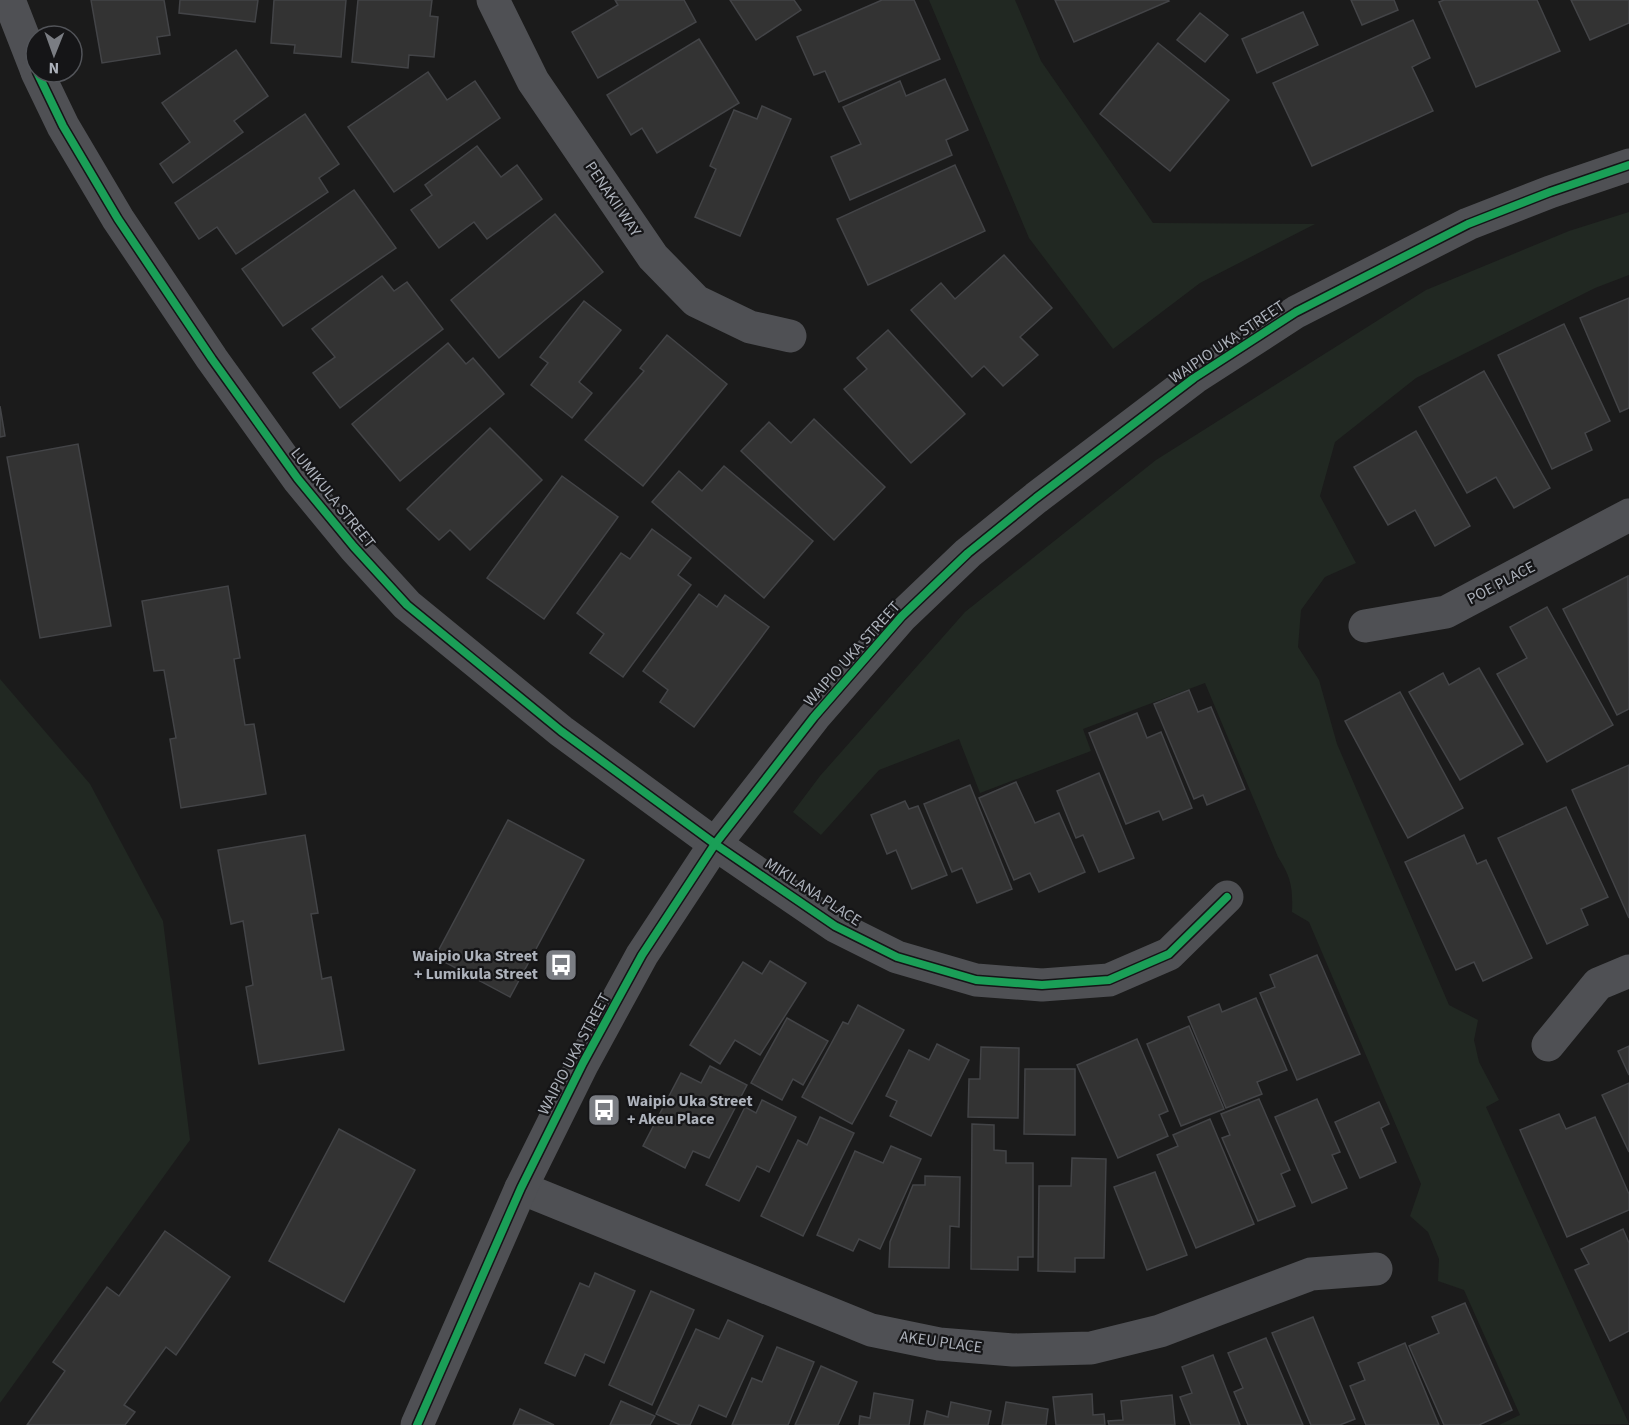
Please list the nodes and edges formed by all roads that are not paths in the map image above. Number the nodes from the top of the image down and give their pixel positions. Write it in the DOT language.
graph roads {
  1 [pos="9,0"];
  2 [pos="493,0"];
  3 [pos="24,38"];
  4 [pos="44,84"];
  5 [pos="1629,165"];
  6 [pos="790,336"];
  7 [pos="1629,515"];
  8 [pos="1365,626"];
  9 [pos="715,844"];
  10 [pos="1227,897"];
  11 [pos="1629,971"];
  12 [pos="1548,1045"];
  13 [pos="522,1188"];
  14 [pos="1377,1269"];
  15 [pos="417,1425"];
  1 -- 3 [label="street, LUMIKULA STREET"];
  2 -- 6 [label="street, PENAKII WAY"];
  4 -- 9 [label="street, LUMIKULA STREET"];
  5 -- 9 [label="street, WAIPIO UKA STREET"];
  7 -- 8 [label="street, POE PLACE"];
  9 -- 10 [label="street, MIKILANA PLACE"];
  9 -- 13 [label="street, WAIPIO UKA STREET"];
  11 -- 12 [label="street"];
  13 -- 14 [label="street, AKEU PLACE"];
  13 -- 15 [label="street, WAIPIO UKA STREET"];
}
